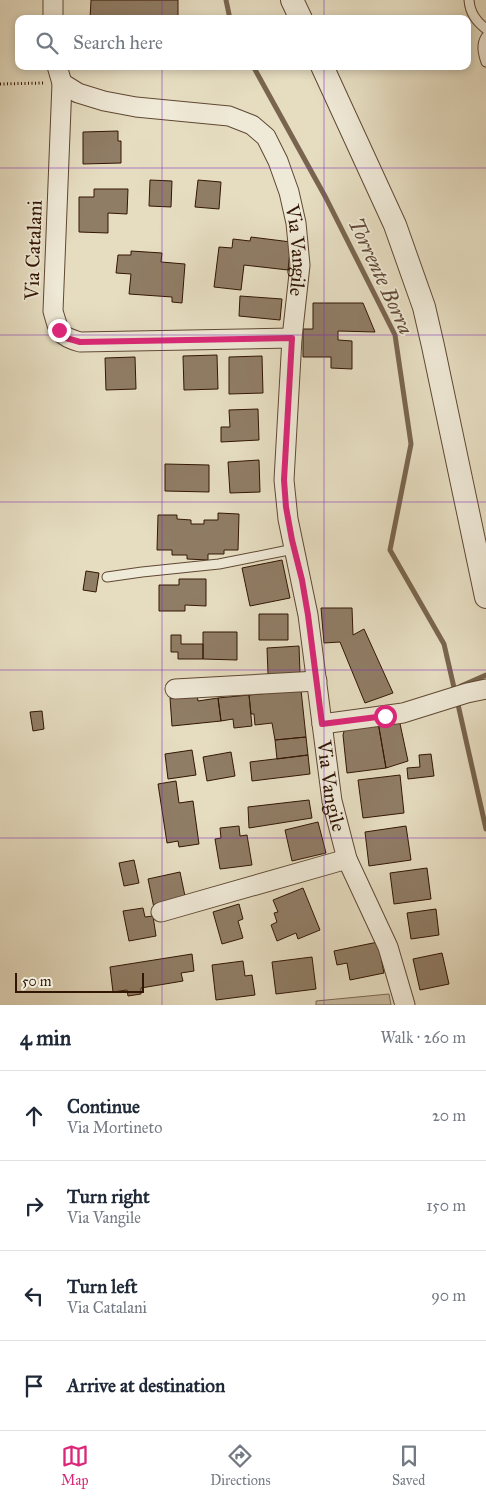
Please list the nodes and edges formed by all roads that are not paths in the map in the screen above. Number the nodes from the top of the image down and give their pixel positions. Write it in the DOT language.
graph roads {
  1 [pos="53,0"];
  2 [pos="292,0"];
  3 [pos="469,0"];
  4 [pos="53,15"];
  5 [pos="298,15"];
  6 [pos="486,29"];
  7 [pos="486,37"];
  8 [pos="486,62"];
  9 [pos="324,70"];
  10 [pos="59,75"];
  11 [pos="292,338"];
  12 [pos="294,549"];
  13 [pos="107,577"];
  14 [pos="486,597"];
  15 [pos="317,681"];
  16 [pos="174,689"];
  17 [pos="486,689"];
  18 [pos="322,724"];
  19 [pos="348,859"];
  20 [pos="161,912"];
  21 [pos="404,1005"];
  1 -- 4 [label="street"];
  2 -- 5 [label="street"];
  3 -- 6 [label="lane"];
  7 -- 8 [label="lane"];
  9 -- 14 [label="street"];
  10 -- 11 [label="street, Via Vangile"];
  10 -- 11 [label="street, Via Catalani"];
  11 -- 12 [label="street, Via Vangile"];
  12 -- 13 [label="lane"];
  12 -- 15 [label="street, Via Vangile"];
  15 -- 16 [label="street"];
  15 -- 18 [label="street, Via Vangile"];
  17 -- 18 [label="street"];
  18 -- 19 [label="street, Via Vangile"];
  19 -- 20 [label="street"];
  19 -- 21 [label="street, Via Vangile"];
}
